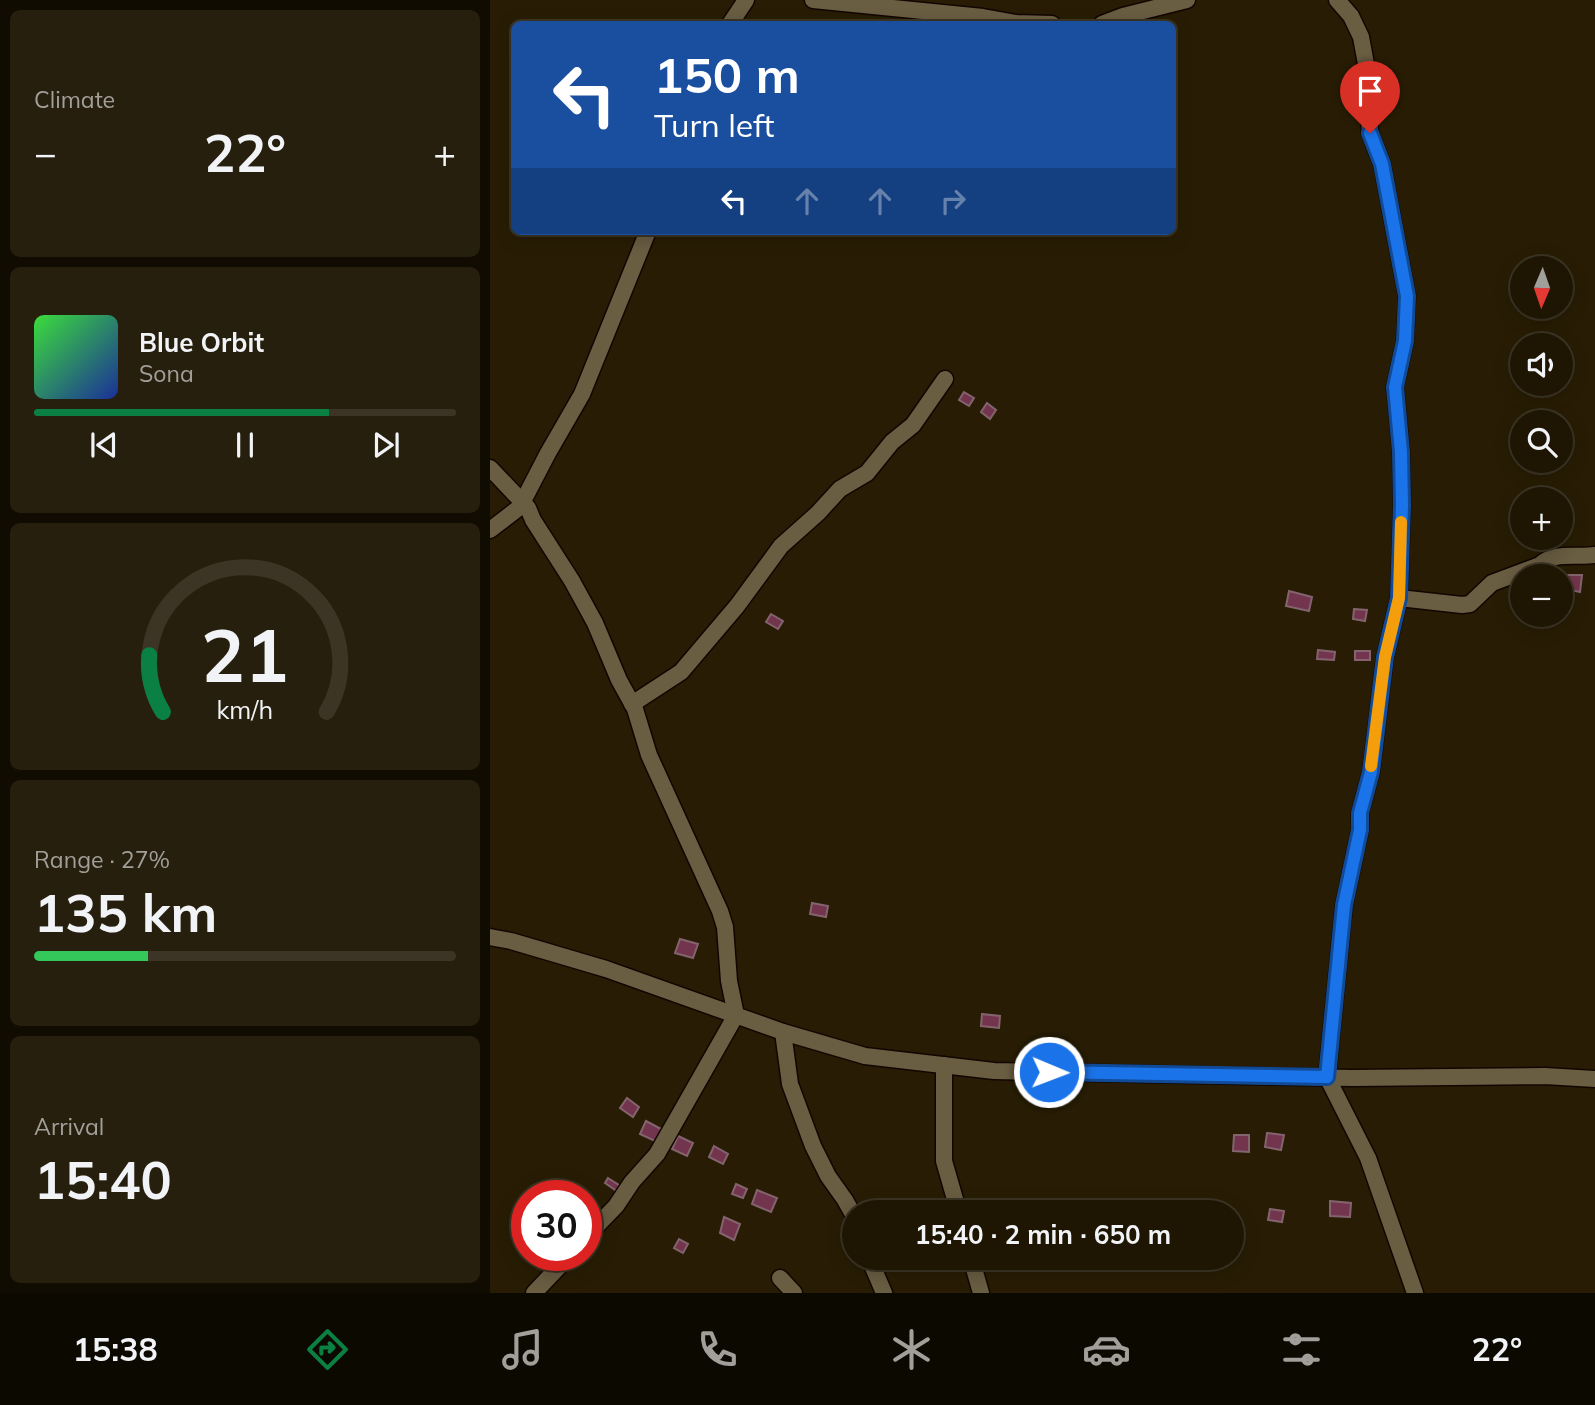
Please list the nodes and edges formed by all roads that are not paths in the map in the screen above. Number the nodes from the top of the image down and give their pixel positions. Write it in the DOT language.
graph roads {
  1 [pos="746,0"];
  2 [pos="813,0"];
  3 [pos="1187,0"];
  4 [pos="1337,0"];
  5 [pos="732,21"];
  6 [pos="1005,21"];
  7 [pos="1110,21"];
  8 [pos="646,235"];
  9 [pos="945,379"];
  10 [pos="490,468"];
  11 [pos="523,501"];
  12 [pos="490,530"];
  13 [pos="1595,555"];
  14 [pos="1399,598"];
  15 [pos="632,704"];
  16 [pos="490,937"];
  17 [pos="736,1015"];
  18 [pos="783,1032"];
  19 [pos="944,1065"];
  20 [pos="1327,1077"];
  21 [pos="1595,1079"];
  22 [pos="845,1200"];
  23 [pos="955,1200"];
  24 [pos="602,1220"];
  25 [pos="875,1270"];
  26 [pos="974,1270"];
  27 [pos="555,1271"];
  28 [pos="780,1278"];
  29 [pos="534,1293"];
  30 [pos="794,1293"];
  31 [pos="884,1293"];
  32 [pos="981,1293"];
  33 [pos="1415,1293"];
  1 -- 5 [label="street"];
  2 -- 6 [label="street"];
  3 -- 7 [label="street"];
  4 -- 14 [label="street"];
  8 -- 11 [label="street"];
  9 -- 15 [label="street"];
  10 -- 11 [label="street"];
  11 -- 12 [label="street"];
  11 -- 15 [label="street"];
  13 -- 14 [label="street"];
  14 -- 20 [label="street"];
  15 -- 17 [label="street"];
  16 -- 17 [label="street"];
  17 -- 18 [label="street"];
  17 -- 24 [label="street"];
  18 -- 19 [label="street"];
  18 -- 22 [label="street"];
  19 -- 20 [label="street"];
  19 -- 23 [label="street"];
  20 -- 21 [label="street"];
  20 -- 33 [label="street"];
  25 -- 31 [label="street"];
  26 -- 32 [label="street"];
  27 -- 29 [label="street"];
  28 -- 30 [label="street"];
}
